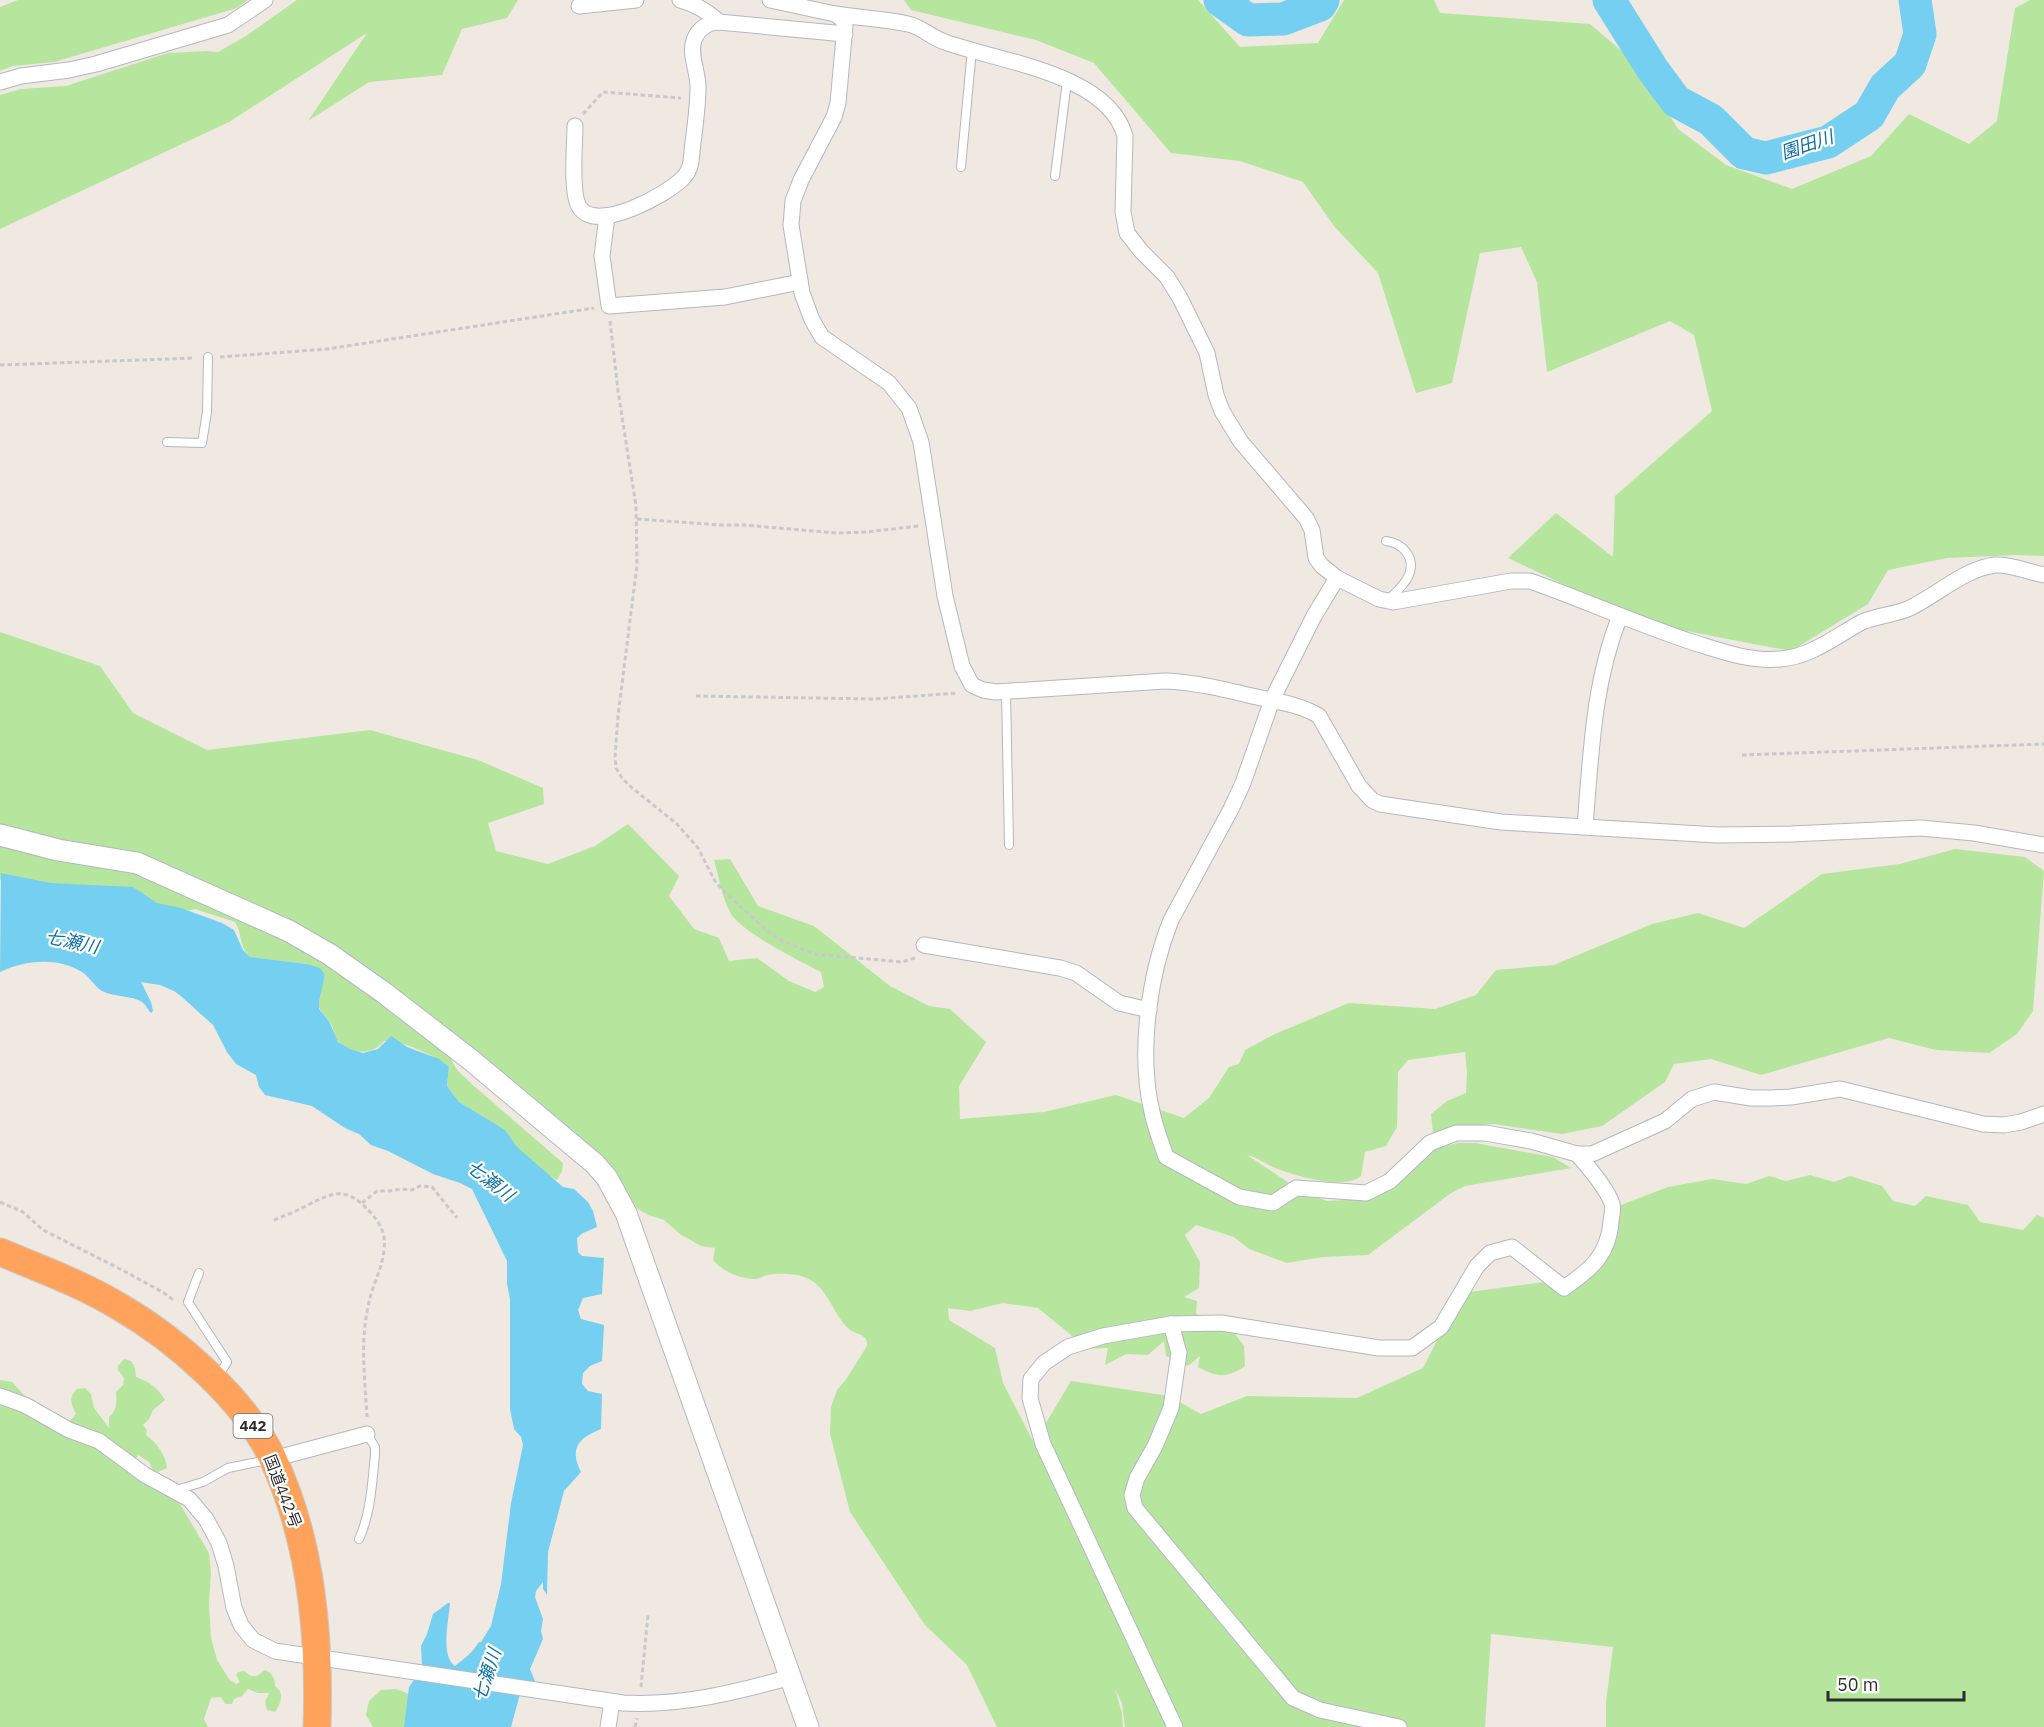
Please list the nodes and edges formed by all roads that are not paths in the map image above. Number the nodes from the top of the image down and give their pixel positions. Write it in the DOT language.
graph roads {
  1 [pos="265,0"];
  2 [pos="636,0"];
  3 [pos="680,0"];
  4 [pos="770,0"];
  5 [pos="579,6"];
  6 [pos="835,14"];
  7 [pos="719,22"];
  8 [pos="846,34"];
  9 [pos="972,49"];
  10 [pos="1067,81"];
  11 [pos="0,82"];
  12 [pos="575,126"];
  13 [pos="961,167"];
  14 [pos="1055,176"];
  15 [pos="607,216"];
  16 [pos="800,282"];
  17 [pos="208,357"];
  18 [pos="167,442"];
  19 [pos="1386,541"];
  20 [pos="2044,574"];
  21 [pos="1337,578"];
  22 [pos="1387,601"];
  23 [pos="1620,616"];
  24 [pos="1006,692"];
  25 [pos="1272,700"];
  26 [pos="1585,826"];
  27 [pos="0,835"];
  28 [pos="1009,845"];
  29 [pos="2044,845"];
  30 [pos="924,945"];
  31 [pos="1149,1010"];
  32 [pos="2044,1114"];
  33 [pos="1577,1154"];
  34 [pos="0,1252"];
  35 [pos="199,1273"];
  36 [pos="1171,1324"];
  37 [pos="215,1380"];
  38 [pos="0,1396"];
  39 [pos="367,1434"];
  40 [pos="273,1459"];
  41 [pos="175,1491"];
  42 [pos="359,1539"];
  43 [pos="316,1659"];
  44 [pos="790,1677"];
  45 [pos="605,1701"];
  46 [pos="316,1727"];
  47 [pos="608,1727"];
  48 [pos="808,1727"];
  49 [pos="1175,1727"];
  50 [pos="1399,1727"];
  1 -- 11 [label="street"];
  2 -- 5 [label="street"];
  3 -- 7 [label="street"];
  4 -- 6 [label="street"];
  6 -- 8 [label="street"];
  6 -- 9 [label="street"];
  7 -- 8 [label="street"];
  7 -- 15 [label="street"];
  8 -- 16 [label="street"];
  9 -- 10 [label="street"];
  9 -- 13 [label="lane"];
  10 -- 14 [label="lane"];
  10 -- 21 [label="street"];
  12 -- 15 [label="street"];
  15 -- 16 [label="street"];
  16 -- 24 [label="street"];
  17 -- 18 [label="lane"];
  19 -- 22 [label="lane"];
  20 -- 23 [label="street"];
  21 -- 22 [label="street"];
  21 -- 25 [label="street"];
  22 -- 23 [label="street"];
  23 -- 26 [label="street"];
  24 -- 25 [label="street"];
  24 -- 28 [label="lane"];
  25 -- 26 [label="street"];
  25 -- 31 [label="street"];
  26 -- 29 [label="street"];
  27 -- 44 [label="street"];
  30 -- 31 [label="street"];
  31 -- 33 [label="street"];
  32 -- 33 [label="street"];
  33 -- 36 [label="street"];
  34 -- 37 [label="highway, 国道442号 / 442"];
  35 -- 37 [label="lane"];
  36 -- 49 [label="street"];
  36 -- 50 [label="street"];
  37 -- 40 [label="highway, 国道442号 / 442"];
  38 -- 41 [label="street"];
  39 -- 40 [label="street"];
  39 -- 42 [label="lane"];
  40 -- 41 [label="lane"];
  40 -- 43 [label="highway, 国道442号 / 442"];
  41 -- 43 [label="street"];
  43 -- 45 [label="street"];
  43 -- 46 [label="highway, 国道442号 / 442"];
  44 -- 45 [label="street"];
  44 -- 48 [label="street"];
  45 -- 47 [label="street"];
}
